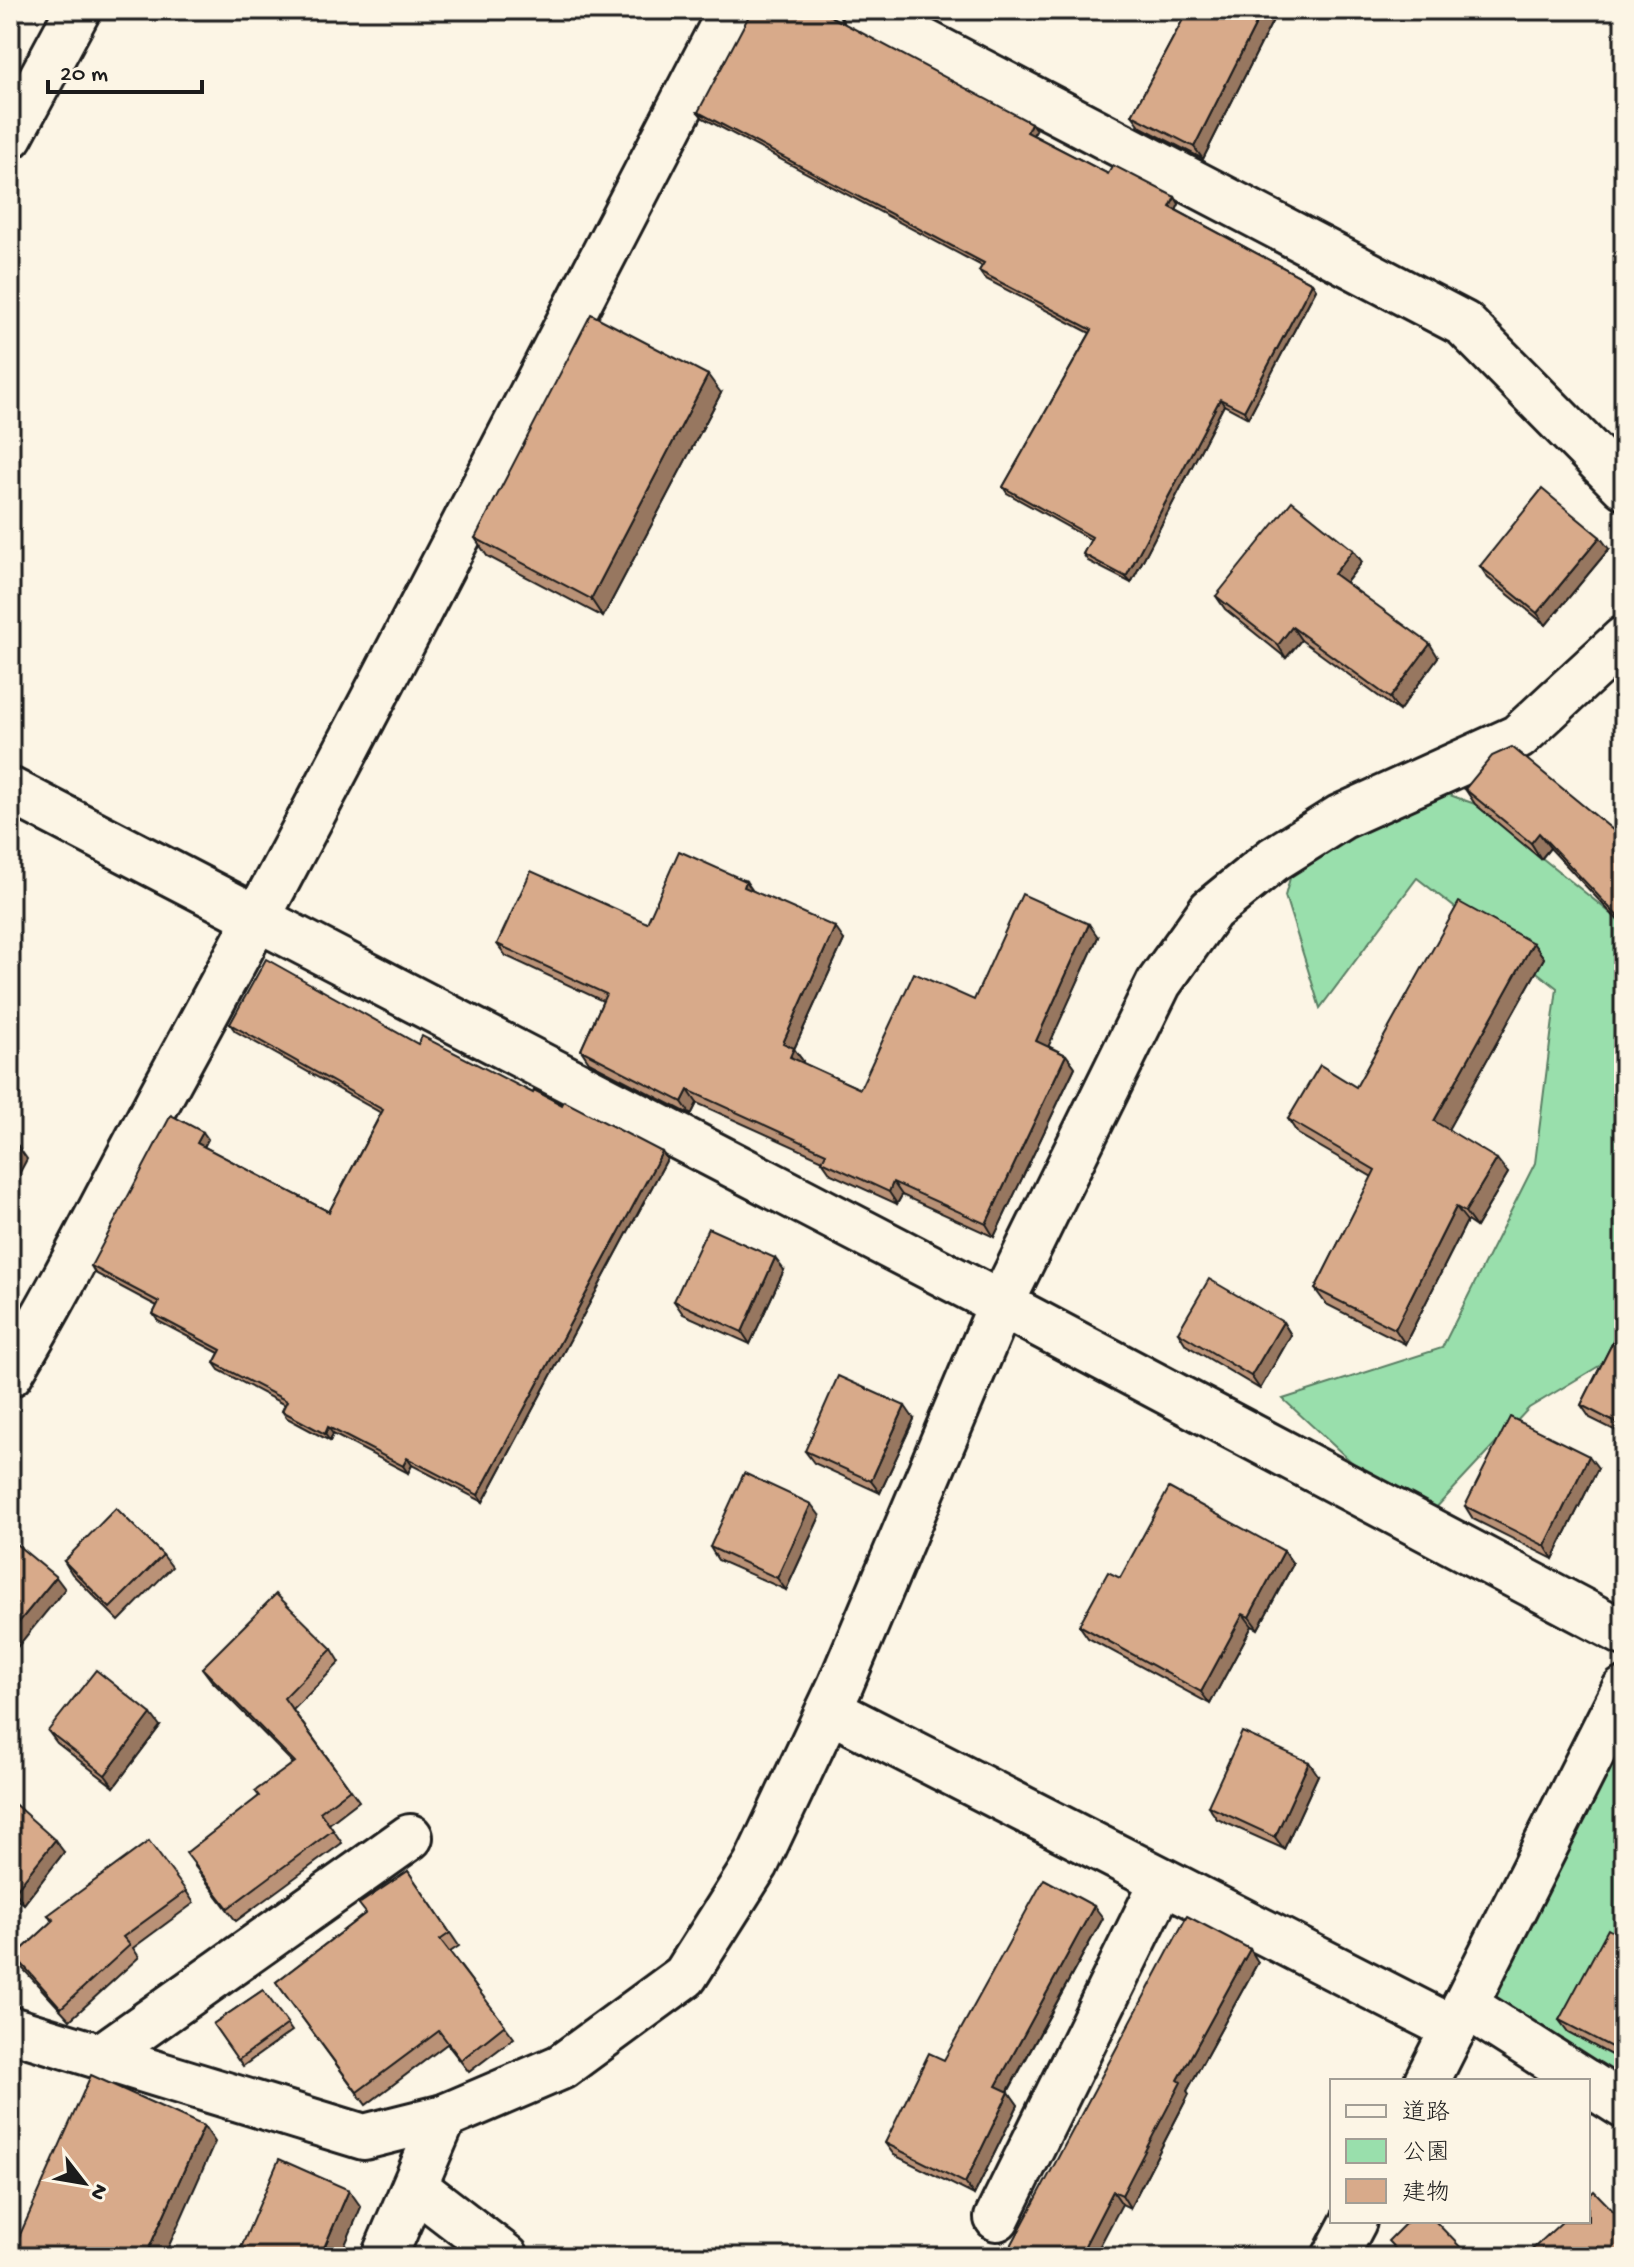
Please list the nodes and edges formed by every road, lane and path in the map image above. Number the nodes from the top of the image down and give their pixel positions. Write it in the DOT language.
graph roads {
  1 [pos="78,10"];
  2 [pos="731,10"];
  3 [pos="863,10"];
  4 [pos="10,136"];
  5 [pos="1624,486"];
  6 [pos="1624,639"];
  7 [pos="10,790"];
  8 [pos="258,919"];
  9 [pos="1001,1304"];
  10 [pos="10,1374"];
  11 [pos="1624,1633"];
  12 [pos="1624,1690"];
  13 [pos="829,1710"];
  14 [pos="410,1837"];
  15 [pos="1163,1881"];
  16 [pos="1460,2017"];
  17 [pos="10,2029"];
  18 [pos="103,2055"];
  19 [pos="1428,2079"];
  20 [pos="1580,2079"];
  21 [pos="1590,2085"];
  22 [pos="1624,2106"];
  23 [pos="444,2117"];
  24 [pos="415,2187"];
  25 [pos="997,2218"];
  26 [pos="1353,2223"];
  27 [pos="384,2257"];
  28 [pos="506,2257"];
  29 [pos="1335,2257"];
  1 -- 4 [label="street"];
  2 -- 8 [label="street"];
  3 -- 5 [label="street"];
  6 -- 9 [label="street"];
  7 -- 8 [label="street"];
  8 -- 9 [label="street"];
  8 -- 10 [label="street"];
  9 -- 11 [label="street"];
  9 -- 13 [label="street"];
  12 -- 16 [label="street"];
  13 -- 15 [label="street"];
  13 -- 23 [label="street"];
  14 -- 18 [label="street"];
  15 -- 16 [label="street"];
  15 -- 25 [label="street"];
  16 -- 19 [label="street"];
  16 -- 20 [label="street"];
  17 -- 18 [label="street"];
  18 -- 23 [label="street"];
  21 -- 22 [label="street"];
  23 -- 24 [label="street"];
  24 -- 27 [label="street"];
  24 -- 28 [label="street"];
  26 -- 29 [label="street"];
}
